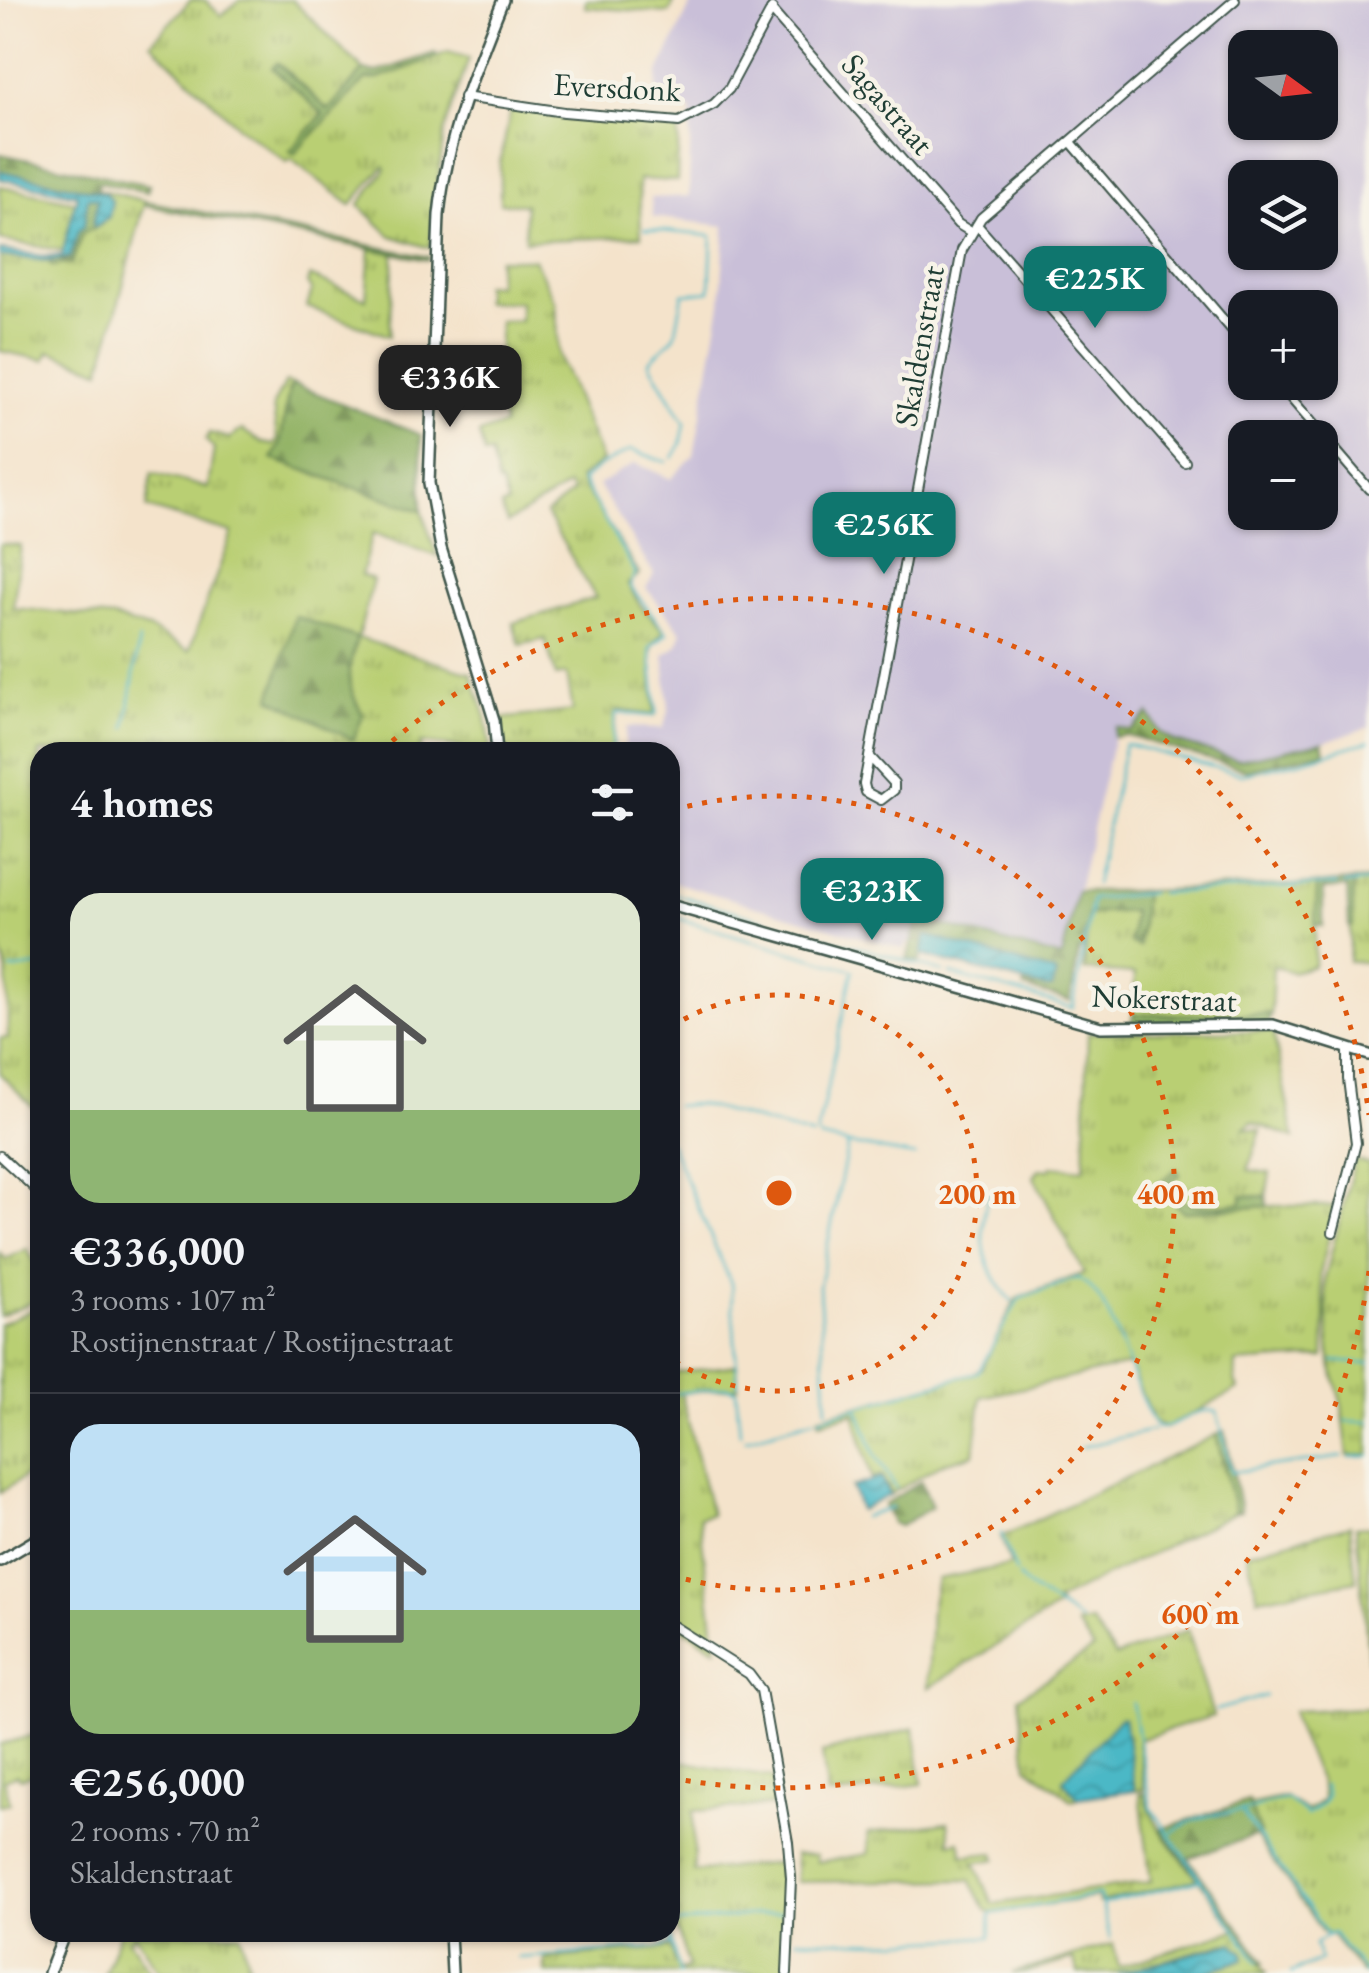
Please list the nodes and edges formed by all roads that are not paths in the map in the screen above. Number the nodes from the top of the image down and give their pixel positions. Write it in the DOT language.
graph roads {
  1 [pos="503,0"];
  2 [pos="1234,0"];
  3 [pos="770,10"];
  4 [pos="464,97"];
  5 [pos="1071,142"];
  6 [pos="974,229"];
  7 [pos="1228,325"];
  8 [pos="1292,400"];
  9 [pos="1185,462"];
  10 [pos="1369,490"];
  11 [pos="496,742"];
  12 [pos="870,757"];
  13 [pos="680,909"];
  14 [pos="1348,1049"];
  15 [pos="1369,1055"];
  16 [pos="0,1156"];
  17 [pos="30,1184"];
  18 [pos="1333,1232"];
  19 [pos="30,1542"];
  20 [pos="0,1561"];
  21 [pos="680,1630"];
  22 [pos="61,1942"];
  23 [pos="450,1942"];
  24 [pos="49,1973"];
  25 [pos="452,1973"];
  26 [pos="787,1973"];
  1 -- 4 [label="street"];
  2 -- 5 [label="street, Skaldenstraat"];
  3 -- 4 [label="street, Eversdonk"];
  3 -- 6 [label="street, Sagastraat"];
  4 -- 11 [label="street"];
  5 -- 6 [label="street, Skaldenstraat"];
  5 -- 7 [label="street"];
  6 -- 9 [label="street, Sagastraat"];
  6 -- 12 [label="street, Skaldenstraat"];
  8 -- 10 [label="street"];
  12 -- 12 [label="street, Skaldenstraat"];
  13 -- 14 [label="street, Nokerstraat"];
  14 -- 15 [label="street, Nokerstraat"];
  14 -- 18 [label="street"];
  16 -- 17 [label="street"];
  19 -- 20 [label="street"];
  21 -- 26 [label="street"];
  22 -- 24 [label="street"];
  23 -- 25 [label="street"];
}
